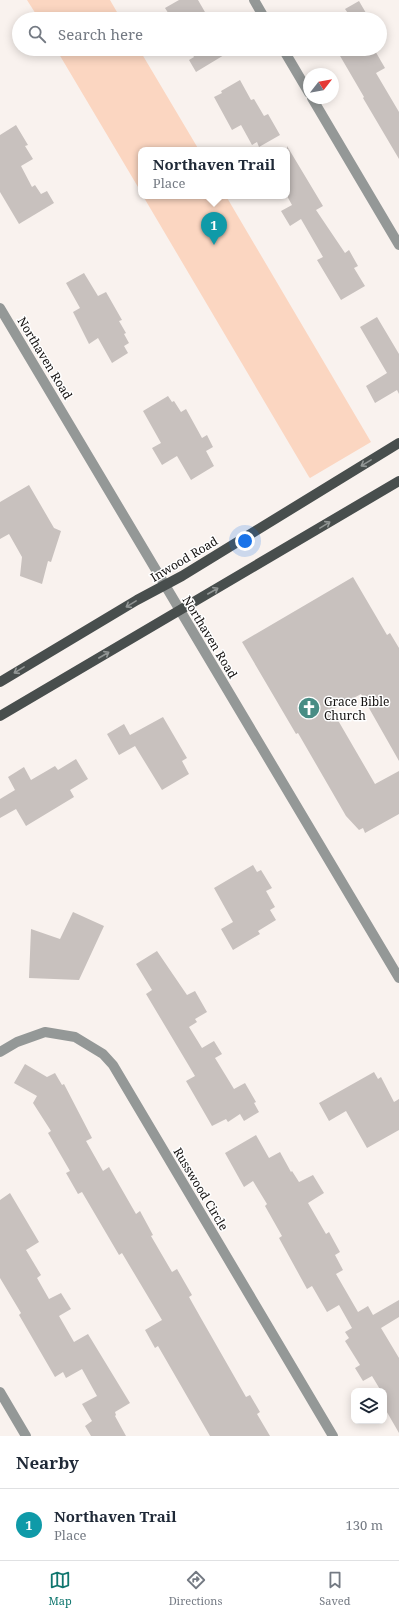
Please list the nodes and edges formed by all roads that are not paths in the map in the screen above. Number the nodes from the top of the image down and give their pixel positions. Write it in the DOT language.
graph roads {
  1 [pos="254,0"];
  2 [pos="262,12"];
  3 [pos="287,56"];
  4 [pos="303,83"];
  5 [pos="316,104"];
  6 [pos="399,245"];
  7 [pos="0,308"];
  8 [pos="399,443"];
  9 [pos="399,481"];
  10 [pos="165,586"];
  11 [pos="180,611"];
  12 [pos="0,682"];
  13 [pos="0,716"];
  14 [pos="399,978"];
  15 [pos="0,1052"];
  16 [pos="0,1392"];
  17 [pos="26,1436"];
  18 [pos="333,1436"];
  1 -- 2 [label="street"];
  3 -- 4 [label="street"];
  5 -- 6 [label="street"];
  7 -- 10 [label="street, Northaven Road"];
  8 -- 10 [label="main road, Inwood Road, one-way"];
  11 -- 9 [label="main road, one-way"];
  10 -- 11 [label="street, Northaven Road"];
  10 -- 12 [label="main road, Inwood Road, one-way"];
  13 -- 11 [label="main road, one-way"];
  11 -- 14 [label="street, Northaven Road"];
  15 -- 18 [label="street, Russwood Circle"];
  16 -- 17 [label="street"];
}
